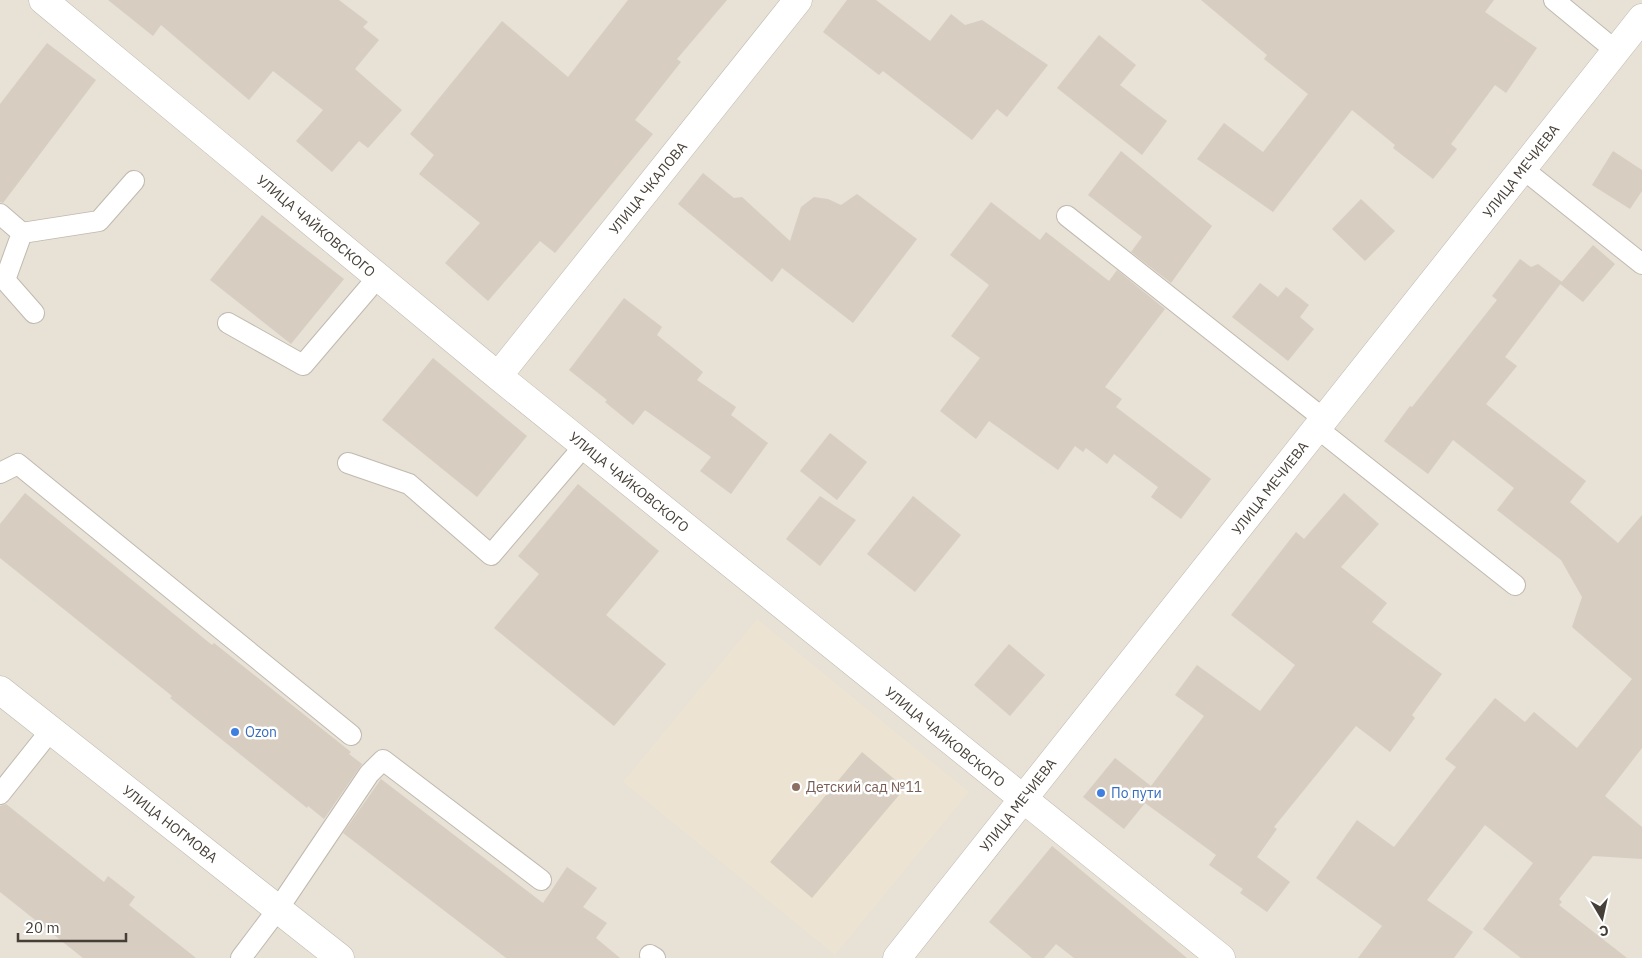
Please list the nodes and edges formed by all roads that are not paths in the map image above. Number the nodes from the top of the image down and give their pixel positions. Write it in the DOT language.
graph roads {
  1 [pos="43,0"];
  2 [pos="798,0"];
  3 [pos="1554,0"];
  4 [pos="1642,18"];
  5 [pos="1616,50"];
  6 [pos="1523,169"];
  7 [pos="134,181"];
  8 [pos="0,214"];
  9 [pos="1067,216"];
  10 [pos="22,233"];
  11 [pos="1642,264"];
  12 [pos="378,277"];
  13 [pos="34,312"];
  14 [pos="228,323"];
  15 [pos="498,376"];
  16 [pos="1321,424"];
  17 [pos="584,446"];
  18 [pos="348,463"];
  19 [pos="0,473"];
  20 [pos="1515,585"];
  21 [pos="0,690"];
  22 [pos="51,730"];
  23 [pos="351,735"];
  24 [pos="0,794"];
  25 [pos="1023,800"];
  26 [pos="541,880"];
  27 [pos="278,909"];
  28 [pos="241,958"];
  29 [pos="340,958"];
  30 [pos="898,958"];
  31 [pos="1221,958"];
  1 -- 12 [label="street, УЛИЦА ЧАЙКОВСКОГО"];
  2 -- 15 [label="street, УЛИЦА ЧКАЛОВА"];
  3 -- 5 [label="lane"];
  4 -- 5 [label="street, УЛИЦА МЕЧИЕВА"];
  5 -- 6 [label="street, УЛИЦА МЕЧИЕВА"];
  6 -- 11 [label="lane"];
  6 -- 16 [label="street, УЛИЦА МЕЧИЕВА"];
  7 -- 10 [label="lane"];
  8 -- 10 [label="lane"];
  9 -- 16 [label="lane"];
  10 -- 13 [label="lane"];
  12 -- 14 [label="lane"];
  12 -- 15 [label="street, УЛИЦА ЧАЙКОВСКОГО"];
  15 -- 17 [label="street, УЛИЦА ЧАЙКОВСКОГО"];
  16 -- 20 [label="lane"];
  16 -- 25 [label="street, УЛИЦА МЕЧИЕВА"];
  17 -- 18 [label="lane"];
  17 -- 25 [label="street, УЛИЦА ЧАЙКОВСКОГО"];
  19 -- 23 [label="lane"];
  21 -- 22 [label="street, УЛИЦА НОГМОВА"];
  22 -- 24 [label="lane"];
  22 -- 27 [label="street, УЛИЦА НОГМОВА"];
  25 -- 30 [label="street, УЛИЦА МЕЧИЕВА"];
  25 -- 31 [label="street, УЛИЦА ЧАЙКОВСКОГО"];
  26 -- 27 [label="lane"];
  27 -- 28 [label="lane"];
  27 -- 29 [label="street, УЛИЦА НОГМОВА"];
}
